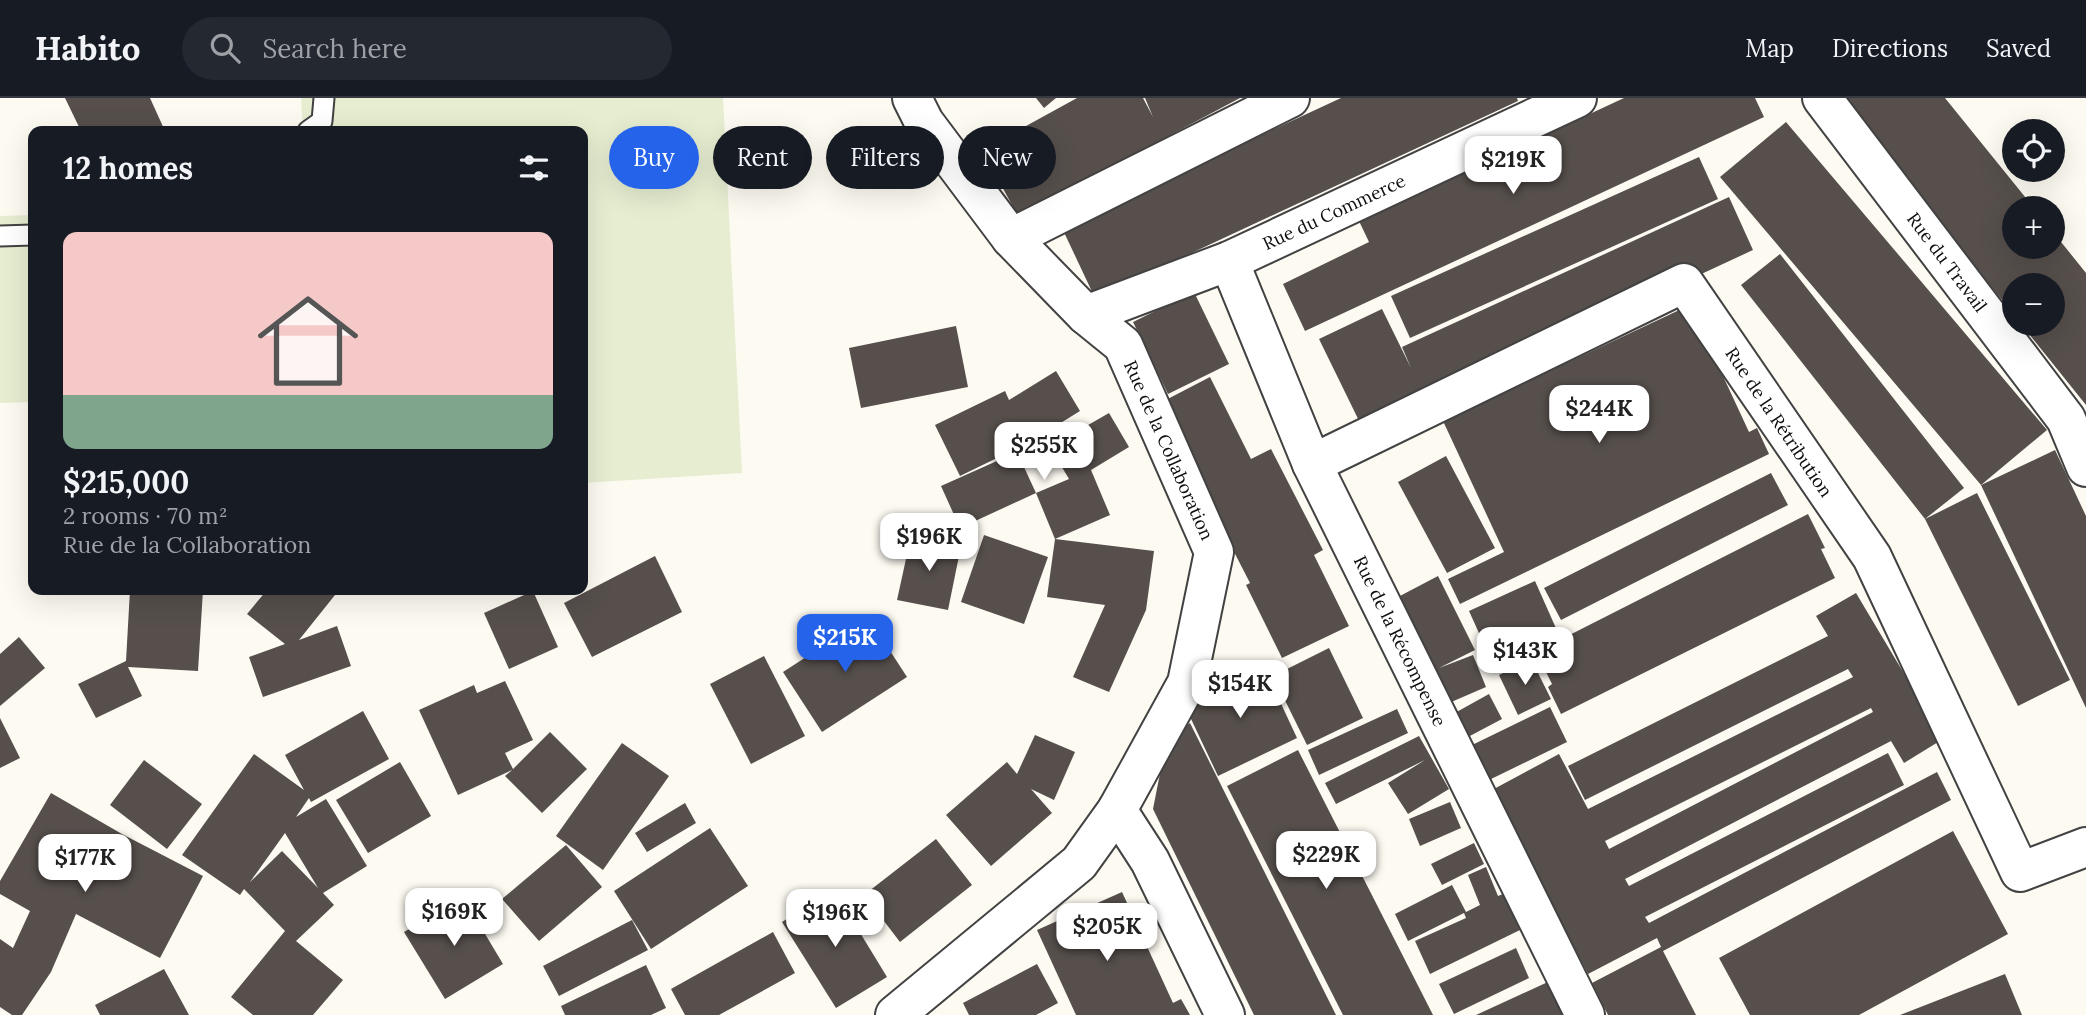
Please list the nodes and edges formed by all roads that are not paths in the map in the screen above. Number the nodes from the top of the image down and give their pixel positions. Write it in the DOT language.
graph roads {
  1 [pos="324,98"];
  2 [pos="1290,98"];
  3 [pos="1577,98"];
  4 [pos="1822,98"];
  5 [pos="928,106"];
  6 [pos="315,126"];
  7 [pos="28,235"];
  8 [pos="0,236"];
  9 [pos="1011,238"];
  10 [pos="1229,261"];
  11 [pos="1086,316"];
  12 [pos="1312,464"];
  13 [pos="2086,467"];
  14 [pos="1117,810"];
  15 [pos="2086,847"];
  16 [pos="895,1015"];
  17 [pos="1225,1015"];
  18 [pos="1585,1015"];
  1 -- 6 [label="lane"];
  2 -- 9 [label="street"];
  3 -- 10 [label="street, Rue du Commerce"];
  4 -- 13 [label="street, Rue du Travail"];
  5 -- 9 [label="street, Rue de la Collaboration"];
  7 -- 8 [label="lane"];
  9 -- 11 [label="street, Rue de la Collaboration"];
  10 -- 11 [label="street, Rue du Commerce"];
  10 -- 12 [label="street, Rue de la Récompense"];
  11 -- 14 [label="street, Rue de la Collaboration"];
  12 -- 15 [label="street, Rue de la Rétribution"];
  12 -- 18 [label="street, Rue de la Récompense"];
  14 -- 16 [label="street, Rue de la Collaboration"];
  14 -- 17 [label="street"];
}
